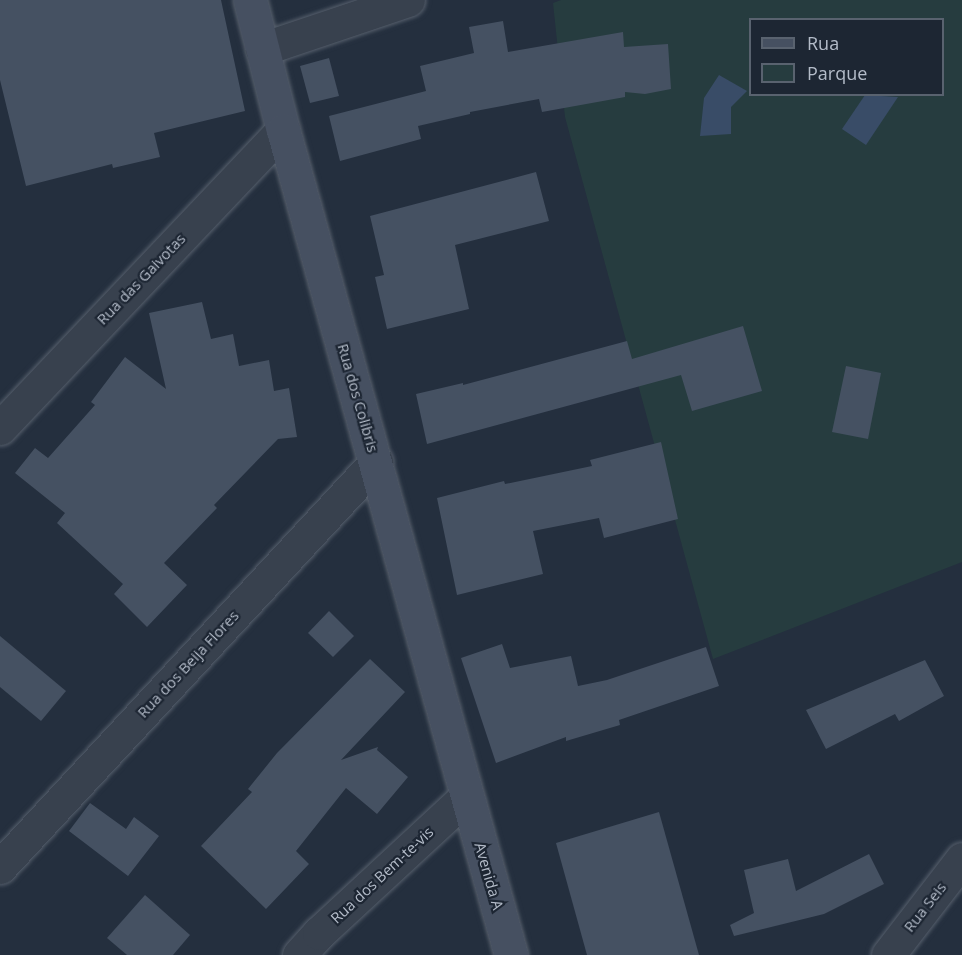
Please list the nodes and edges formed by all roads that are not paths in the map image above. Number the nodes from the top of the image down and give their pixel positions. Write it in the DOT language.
graph roads {
  1 [pos="250,0"];
  2 [pos="408,0"];
  3 [pos="262,49"];
  4 [pos="283,130"];
  5 [pos="0,428"];
  6 [pos="376,462"];
  7 [pos="466,797"];
  8 [pos="962,859"];
  9 [pos="0,867"];
  10 [pos="299,955"];
  11 [pos="511,955"];
  12 [pos="888,955"];
  1 -- 3 [label="street, Rua dos Colibris"];
  2 -- 3 [label="street"];
  3 -- 4 [label="street, Rua dos Colibris"];
  4 -- 5 [label="street, Rua das Gaivotas"];
  4 -- 6 [label="street, Rua dos Colibris"];
  6 -- 7 [label="street, Rua dos Colibris"];
  6 -- 9 [label="street, Rua dos Beija Flores"];
  7 -- 10 [label="street, Rua dos Bem-te-vis"];
  7 -- 11 [label="street, Avenida A"];
  8 -- 12 [label="street, Rua Seis"];
}
